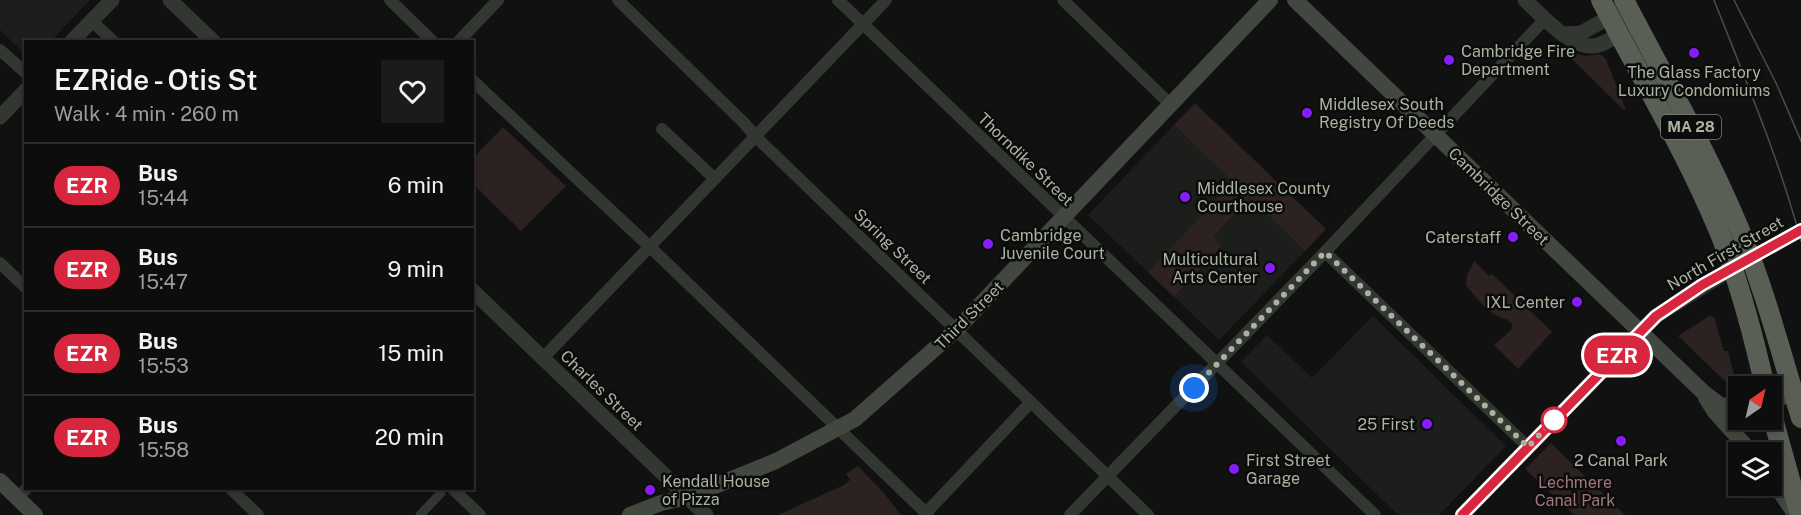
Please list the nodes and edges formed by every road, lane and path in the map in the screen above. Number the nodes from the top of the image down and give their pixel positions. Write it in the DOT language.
graph roads {
  1 [pos="112,0"];
  2 [pos="170,0"];
  3 [pos="390,0"];
  4 [pos="498,0"];
  5 [pos="618,0"];
  6 [pos="838,0"];
  7 [pos="886,0"];
  8 [pos="1063,0"];
  9 [pos="1270,0"];
  10 [pos="1295,0"];
  11 [pos="1525,0"];
  12 [pos="1624,0"];
  13 [pos="1610,17"];
  14 [pos="1545,19"];
  15 [pos="92,21"];
  16 [pos="863,24"];
  17 [pos="74,40"];
  18 [pos="112,40"];
  19 [pos="212,40"];
  20 [pos="431,40"];
  21 [pos="460,40"];
  22 [pos="0,50"];
  23 [pos="24,71"];
  24 [pos="474,82"];
  25 [pos="24,92"];
  26 [pos="1171,105"];
  27 [pos="0,117"];
  28 [pos="662,129"];
  29 [pos="1436,135"];
  30 [pos="756,137"];
  31 [pos="715,179"];
  32 [pos="1064,217"];
  33 [pos="1801,230"];
  34 [pos="650,247"];
  35 [pos="1325,252"];
  36 [pos="1751,257"];
  37 [pos="0,263"];
  38 [pos="1731,268"];
  39 [pos="24,286"];
  40 [pos="474,293"];
  41 [pos="957,330"];
  42 [pos="1640,331"];
  43 [pos="543,358"];
  44 [pos="1218,364"];
  45 [pos="1762,376"];
  46 [pos="1703,392"];
  47 [pos="1797,392"];
  48 [pos="1782,397"];
  49 [pos="1031,402"];
  50 [pos="1728,406"];
  51 [pos="1801,418"];
  52 [pos="837,428"];
  53 [pos="1776,430"];
  54 [pos="1742,442"];
  55 [pos="1528,447"];
  56 [pos="1107,476"];
  57 [pos="0,481"];
  58 [pos="232,490"];
  59 [pos="447,491"];
  60 [pos="1782,493"];
  61 [pos="22,494"];
  62 [pos="688,497"];
  63 [pos="926,514"];
  64 [pos="35,515"];
  65 [pos="258,515"];
  66 [pos="420,515"];
  67 [pos="480,515"];
  68 [pos="630,515"];
  69 [pos="706,515"];
  70 [pos="1070,515"];
  71 [pos="1148,515"];
  72 [pos="1374,515"];
  73 [pos="1462,515"];
  74 [pos="1798,515"];
  1 -- 15 [label="street"];
  2 -- 19 [label="street"];
  3 -- 20 [label="street"];
  4 -- 21 [label="street"];
  5 -- 30 [label="street, Spring Street"];
  6 -- 16 [label="street, Thorndike Street"];
  7 -- 16 [label="street"];
  8 -- 26 [label="street"];
  9 -- 26 [label="main road, Third Street"];
  10 -- 29 [label="main road, Cambridge Street"];
  11 -- 14 [label="street"];
  12 -- 36 [label="highway, MA 28"];
  13 -- 14 [label="street"];
  13 -- 38 [label="highway, MA 28"];
  14 -- 29 [label="street"];
  15 -- 17 [label="street"];
  15 -- 18 [label="street"];
  16 -- 30 [label="street"];
  16 -- 32 [label="street, Thorndike Street"];
  22 -- 23 [label="street"];
  24 -- 34 [label="street"];
  25 -- 27 [label="street"];
  26 -- 32 [label="main road, Third Street"];
  28 -- 31 [label="street"];
  29 -- 35 [label="street"];
  29 -- 42 [label="main road, Cambridge Street"];
  30 -- 31 [label="street"];
  30 -- 41 [label="street, Spring Street"];
  31 -- 34 [label="street"];
  32 -- 41 [label="main road, Third Street"];
  32 -- 44 [label="street, Thorndike Street"];
  33 -- 36 [label="street, North First Street"];
  34 -- 43 [label="street"];
  34 -- 52 [label="street"];
  35 -- 44 [label="street"];
  35 -- 55 [label="street"];
  36 -- 38 [label="street, North First Street"];
  36 -- 47 [label="highway, MA 28"];
  37 -- 39 [label="street"];
  38 -- 42 [label="street, North First Street"];
  38 -- 45 [label="highway, MA 28"];
  40 -- 43 [label="street, Charles Street"];
  41 -- 49 [label="street, Spring Street"];
  41 -- 52 [label="main road, Third Street"];
  42 -- 46 [label="main road, Cambridge Street"];
  42 -- 55 [label="street, North First Street"];
  43 -- 62 [label="street, Charles Street"];
  44 -- 56 [label="street"];
  44 -- 72 [label="street, Thorndike Street"];
  46 -- 50 [label="main road, Cambridge Street"];
  46 -- 54 [label="main road, Cambridge Street"];
  47 -- 48 [label="main road"];
  47 -- 51 [label="highway, MA 28"];
  49 -- 56 [label="street, Spring Street"];
  49 -- 63 [label="street"];
  52 -- 62 [label="main road, Third Street"];
  52 -- 63 [label="street"];
  53 -- 74 [label="highway"];
  55 -- 73 [label="street, North First Street"];
  56 -- 70 [label="street"];
  56 -- 71 [label="street, Spring Street"];
  57 -- 61 [label="main road"];
  58 -- 65 [label="street"];
  59 -- 66 [label="street"];
  59 -- 67 [label="street"];
  60 -- 74 [label="main road"];
  61 -- 64 [label="main road"];
  62 -- 68 [label="main road, Third Street"];
  62 -- 69 [label="street, Charles Street"];
}
